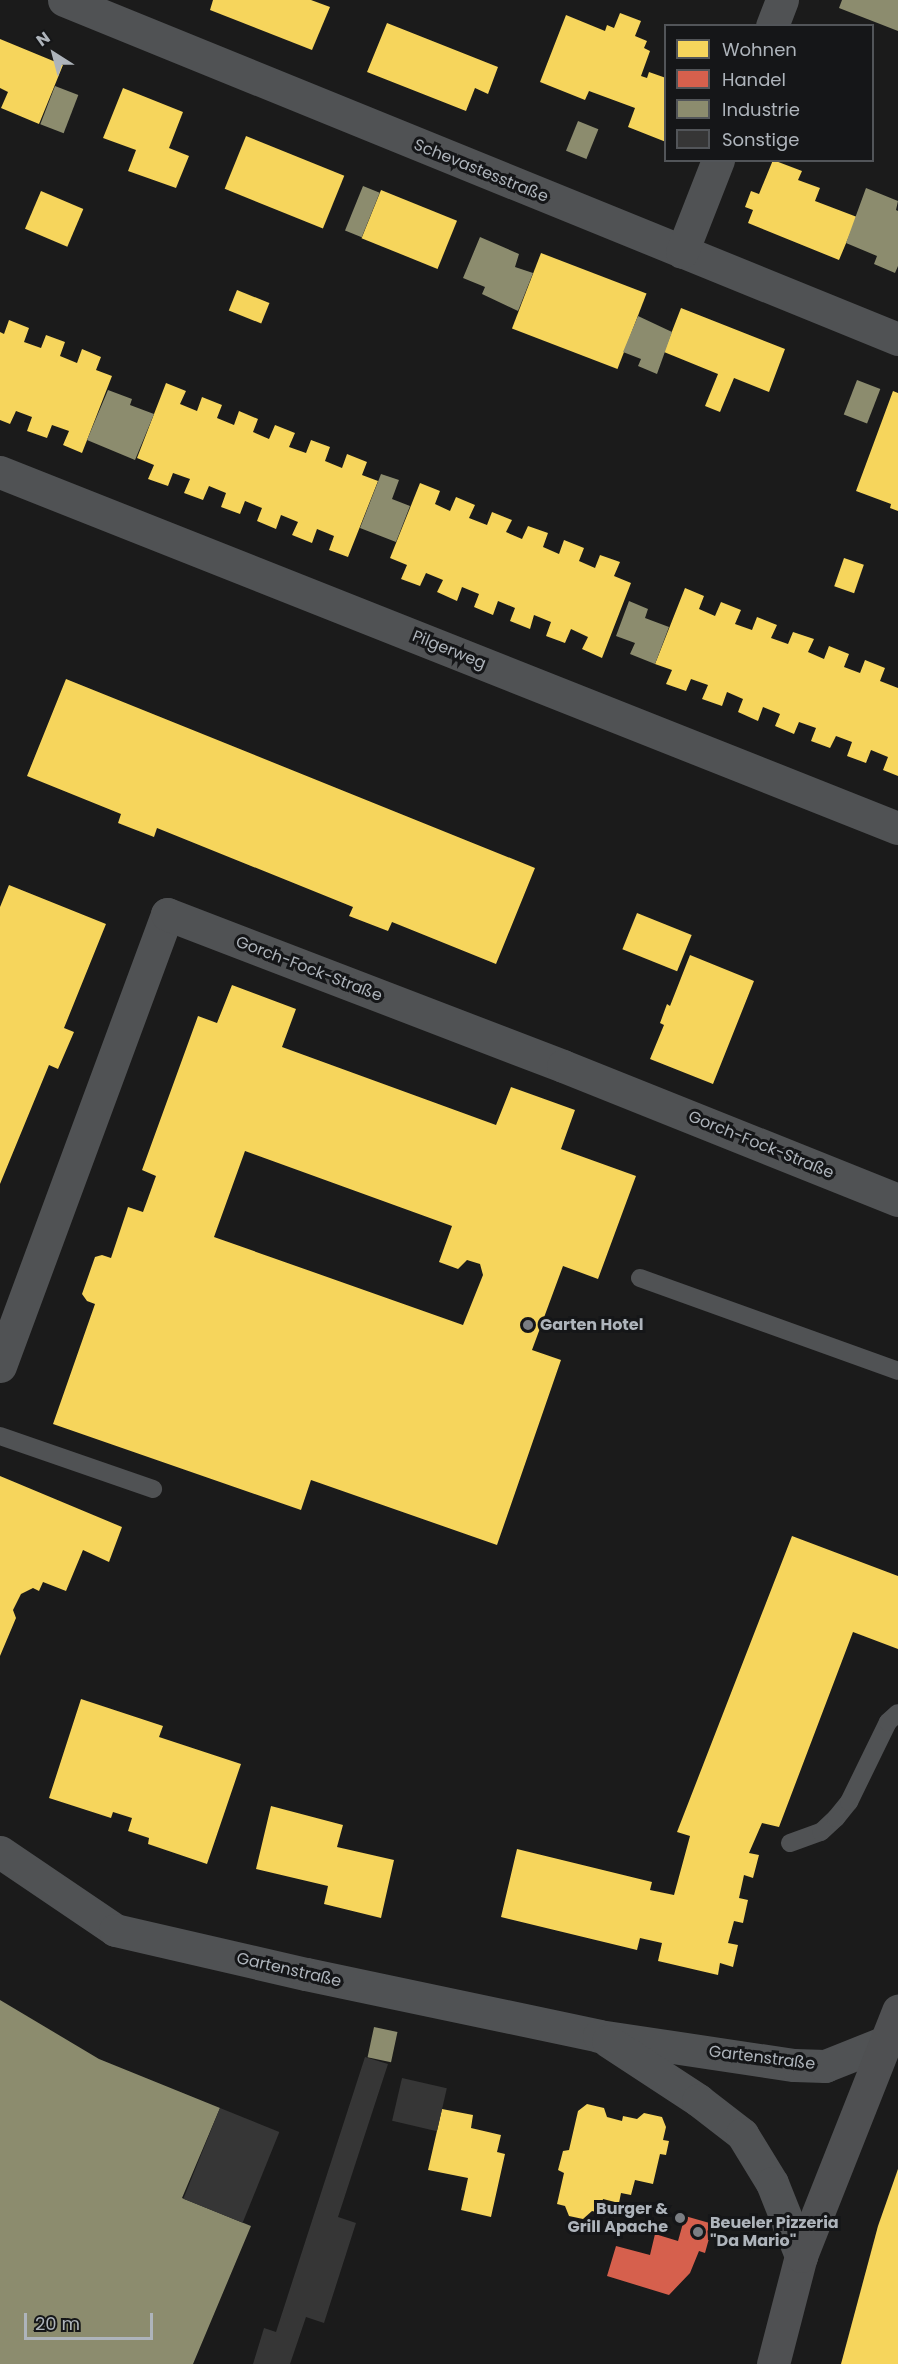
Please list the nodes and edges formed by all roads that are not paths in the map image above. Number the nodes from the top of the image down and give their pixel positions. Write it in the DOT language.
graph roads {
  1 [pos="64,0"];
  2 [pos="782,0"];
  3 [pos="773,24"];
  4 [pos="717,162"];
  5 [pos="682,252"];
  6 [pos="898,339"];
  7 [pos="0,472"];
  8 [pos="898,828"];
  9 [pos="898,1200"];
  10 [pos="640,1278"];
  11 [pos="0,1366"];
  12 [pos="898,1371"];
  13 [pos="0,1436"];
  14 [pos="153,1489"];
  15 [pos="898,1713"];
  16 [pos="790,1843"];
  17 [pos="0,1852"];
  18 [pos="898,2011"];
  19 [pos="599,2036"];
  20 [pos="892,2041"];
  21 [pos="801,2256"];
  22 [pos="773,2364"];
  1 -- 5 [label="street, Schevastesstraße"];
  2 -- 3 [label="street"];
  4 -- 5 [label="street"];
  5 -- 6 [label="street, Schevastesstraße"];
  7 -- 8 [label="street, Pilgerweg"];
  9 -- 11 [label="street, Gorch-Fock-Straße"];
  10 -- 12 [label="lane"];
  13 -- 14 [label="lane"];
  15 -- 16 [label="lane"];
  17 -- 19 [label="street, Gartenstraße"];
  18 -- 20 [label="main road"];
  19 -- 20 [label="street, Gartenstraße"];
  19 -- 21 [label="street, Gartenstraße"];
  20 -- 21 [label="main road"];
  21 -- 22 [label="main road"];
}
